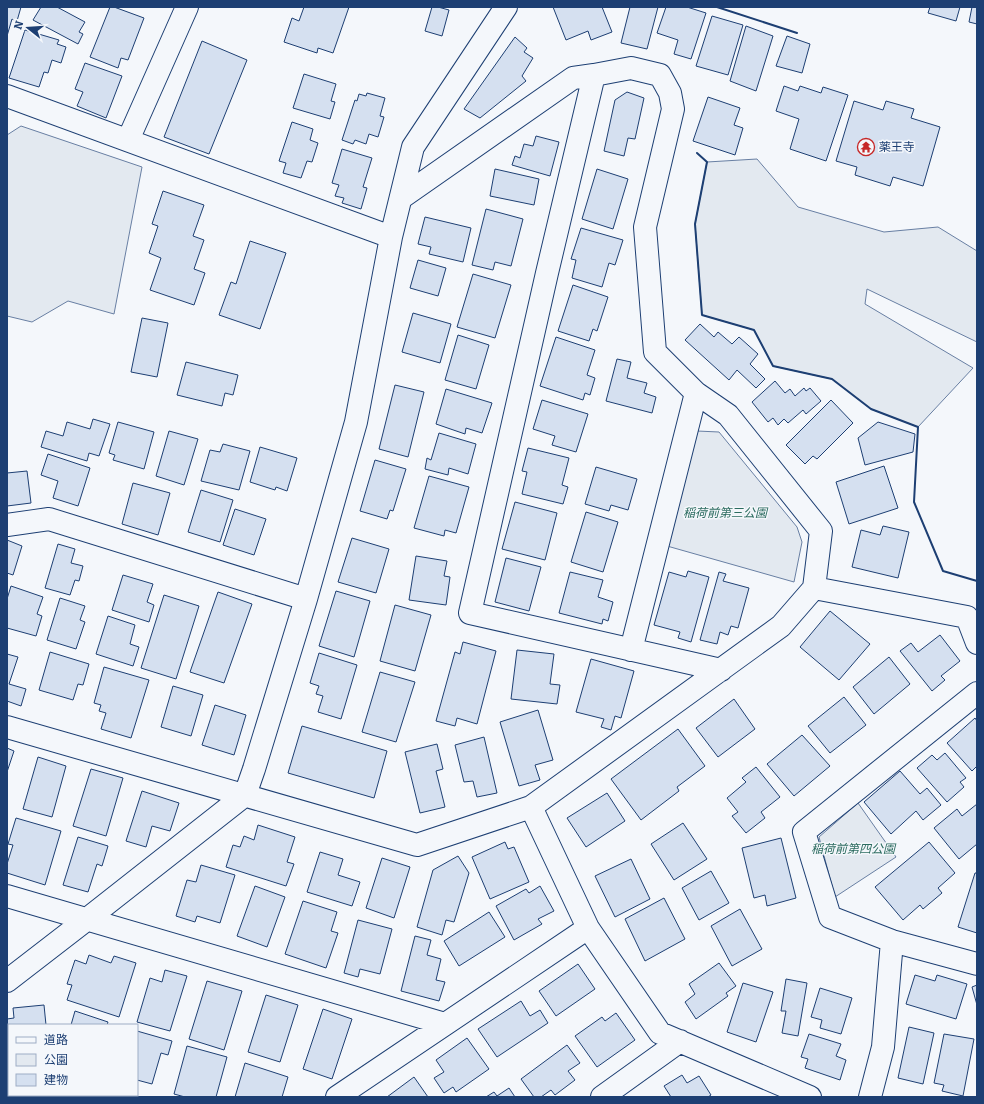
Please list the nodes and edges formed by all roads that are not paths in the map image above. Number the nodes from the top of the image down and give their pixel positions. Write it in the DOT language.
graph roads {
  1 [pos="187,7"];
  2 [pos="506,7"];
  3 [pos="594,75"];
  4 [pos="7,96"];
  5 [pos="128,140"];
  6 [pos="401,198"];
  7 [pos="391,238"];
  8 [pos="696,393"];
  9 [pos="7,525"];
  10 [pos="814,588"];
  11 [pos="306,599"];
  12 [pos="977,644"];
  13 [pos="631,650"];
  14 [pos="721,670"];
  15 [pos="977,693"];
  16 [pos="7,727"];
  17 [pos="245,795"];
  18 [pos="531,807"];
  19 [pos="7,896"];
  20 [pos="86,920"];
  21 [pos="588,928"];
  22 [pos="892,941"];
  23 [pos="977,964"];
  24 [pos="7,981"];
  25 [pos="445,1024"];
  26 [pos="680,1041"];
  27 [pos="337,1097"];
  28 [pos="602,1097"];
  29 [pos="810,1097"];
  30 [pos="870,1097"];
  1 -- 5 [label="street"];
  2 -- 6 [label="street"];
  3 -- 6 [label="street"];
  3 -- 8 [label="street"];
  3 -- 13 [label="street"];
  4 -- 5 [label="street"];
  5 -- 7 [label="street"];
  6 -- 7 [label="street"];
  7 -- 11 [label="street"];
  8 -- 10 [label="street"];
  8 -- 13 [label="street"];
  9 -- 11 [label="street"];
  10 -- 12 [label="street"];
  10 -- 14 [label="street"];
  11 -- 17 [label="street"];
  13 -- 14 [label="street"];
  14 -- 18 [label="street"];
  15 -- 22 [label="street"];
  16 -- 17 [label="street"];
  17 -- 18 [label="street"];
  17 -- 20 [label="street"];
  18 -- 21 [label="street"];
  19 -- 20 [label="street"];
  20 -- 24 [label="street"];
  20 -- 25 [label="street"];
  21 -- 25 [label="street"];
  21 -- 26 [label="street"];
  22 -- 23 [label="street"];
  22 -- 30 [label="street"];
  25 -- 27 [label="street"];
  26 -- 28 [label="street"];
  26 -- 29 [label="street"];
}
